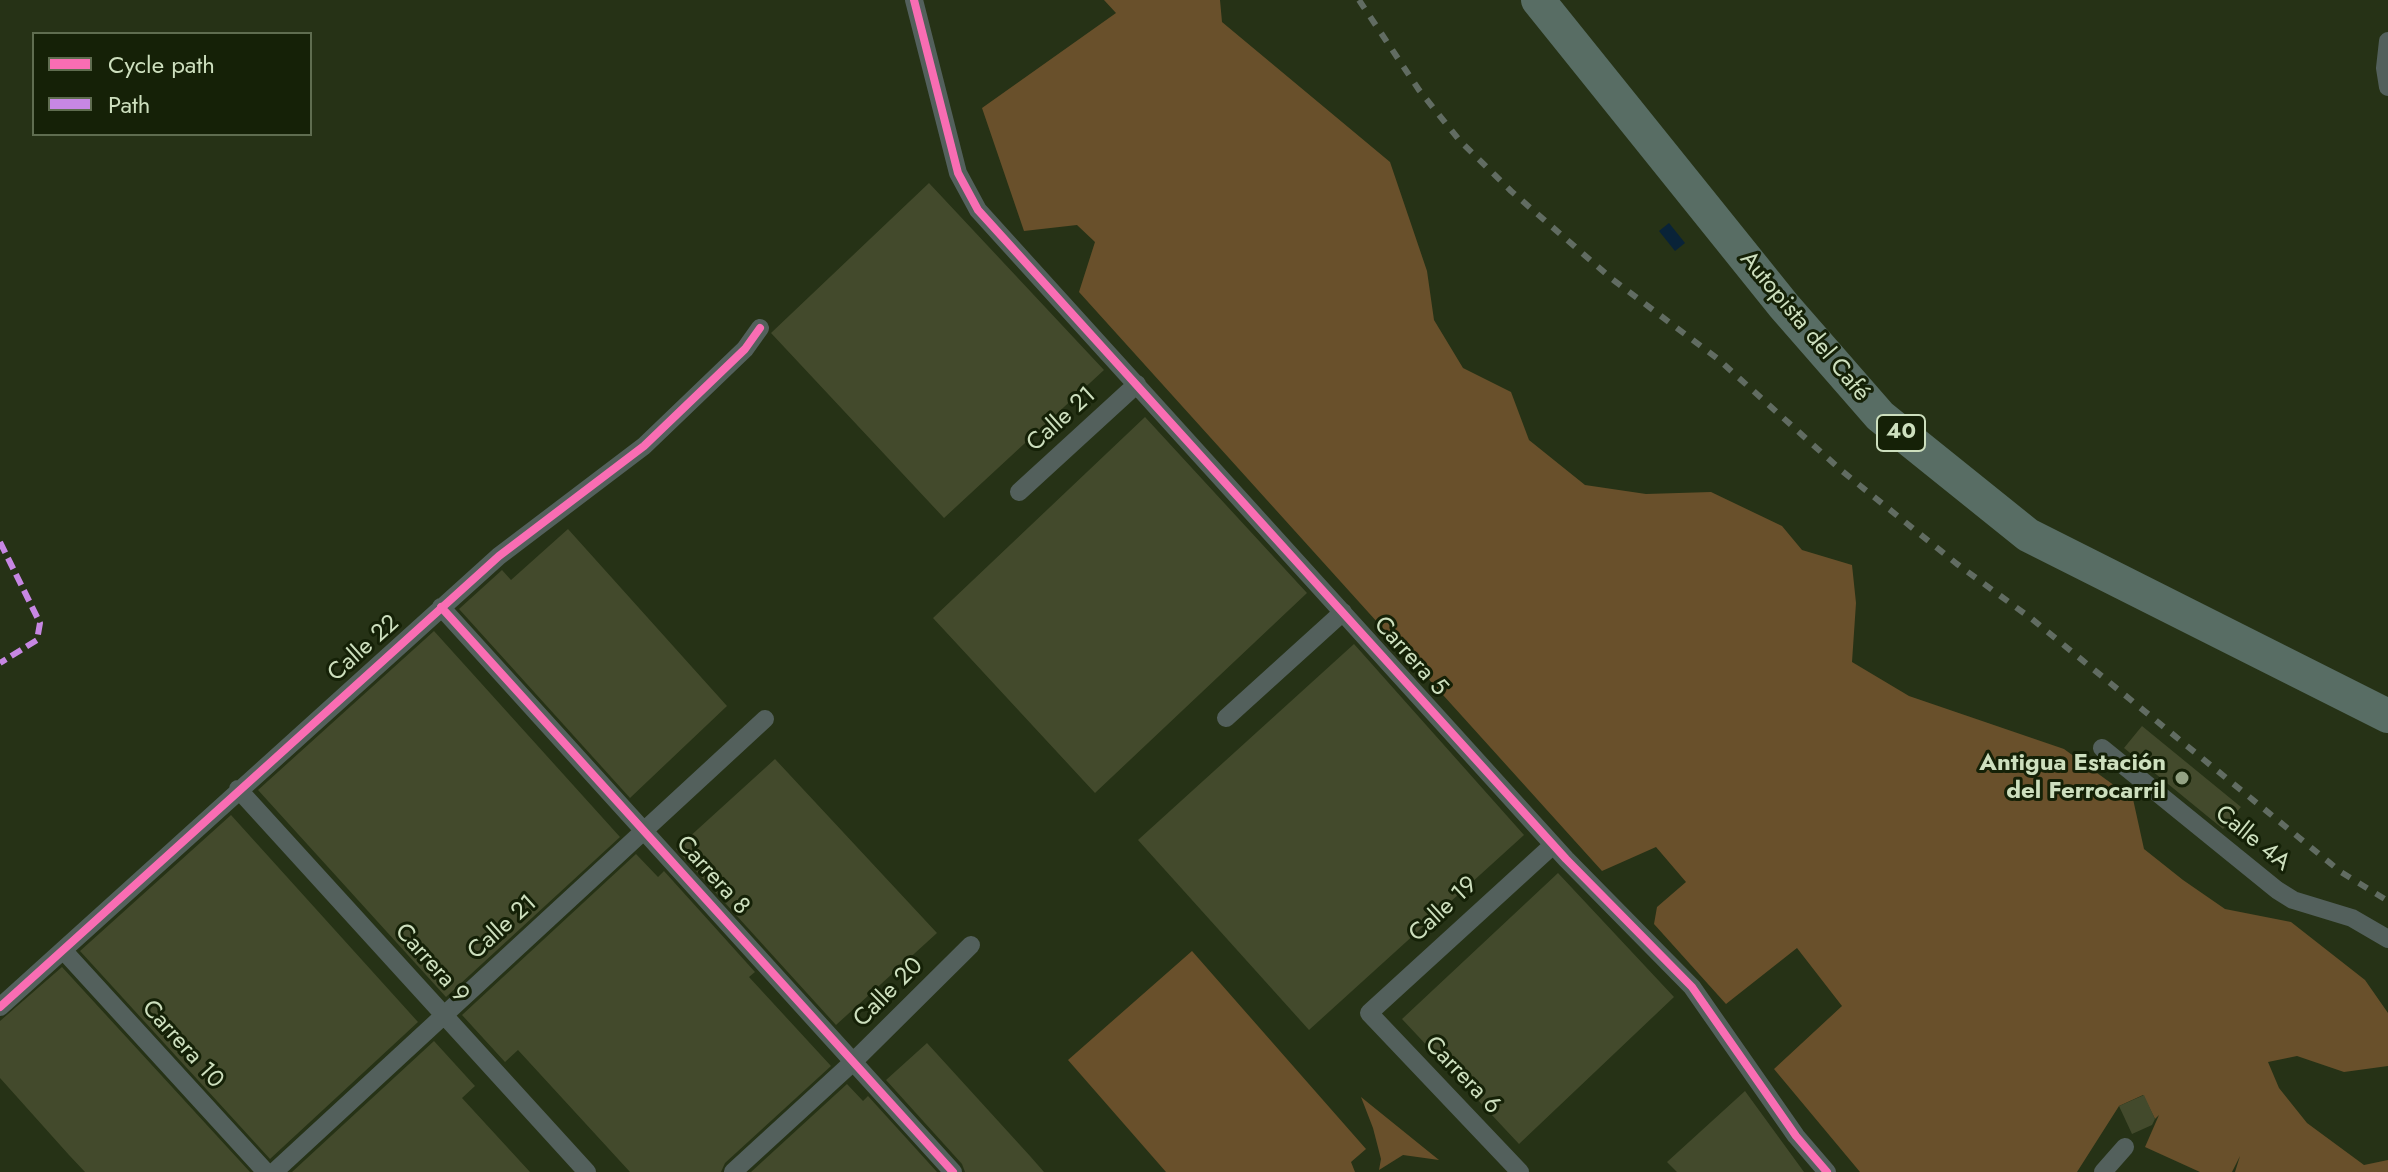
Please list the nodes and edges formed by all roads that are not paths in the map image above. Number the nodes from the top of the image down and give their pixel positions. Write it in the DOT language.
graph roads {
  1 [pos="914,0"];
  2 [pos="1538,0"];
  3 [pos="2388,41"];
  4 [pos="2388,87"];
  5 [pos="760,328"];
  6 [pos="1137,384"];
  7 [pos="1019,492"];
  8 [pos="441,607"];
  9 [pos="1343,612"];
  10 [pos="2388,716"];
  11 [pos="1226,718"];
  12 [pos="765,719"];
  13 [pos="2102,748"];
  14 [pos="238,789"];
  15 [pos="644,832"];
  16 [pos="1553,845"];
  17 [pos="2388,939"];
  18 [pos="971,945"];
  19 [pos="63,950"];
  20 [pos="0,1007"];
  21 [pos="1369,1013"];
  22 [pos="444,1014"];
  23 [pos="853,1062"];
  24 [pos="2125,1147"];
  25 [pos="266,1172"];
  26 [pos="274,1172"];
  27 [pos="587,1172"];
  28 [pos="733,1172"];
  29 [pos="953,1172"];
  30 [pos="1520,1172"];
  31 [pos="1827,1172"];
  32 [pos="2103,1172"];
  1 -- 6 [label="street, Carrera 5"];
  2 -- 10 [label="highway, Autopista del Café / 40"];
  3 -- 4 [label="street"];
  5 -- 8 [label="street, Calle 22"];
  6 -- 7 [label="street, Calle 21"];
  6 -- 9 [label="street, Carrera 5"];
  8 -- 14 [label="street, Calle 22"];
  8 -- 15 [label="street, Carrera 8"];
  9 -- 11 [label="street"];
  9 -- 16 [label="street, Carrera 5"];
  12 -- 15 [label="street, Calle 21"];
  13 -- 17 [label="street, Calle 4A"];
  14 -- 19 [label="street, Calle 22"];
  14 -- 22 [label="street, Carrera 9"];
  15 -- 22 [label="street, Calle 21"];
  15 -- 23 [label="street, Carrera 8"];
  16 -- 21 [label="street, Calle 19"];
  16 -- 31 [label="street, Carrera 5"];
  18 -- 23 [label="street, Calle 20"];
  19 -- 20 [label="street, Calle 22"];
  19 -- 25 [label="street, Carrera 10"];
  21 -- 30 [label="street, Carrera 6"];
  22 -- 26 [label="street, Calle 21"];
  22 -- 27 [label="street, Carrera 9"];
  23 -- 28 [label="street, Calle 20"];
  23 -- 29 [label="street, Carrera 8"];
  24 -- 32 [label="street"];
}
